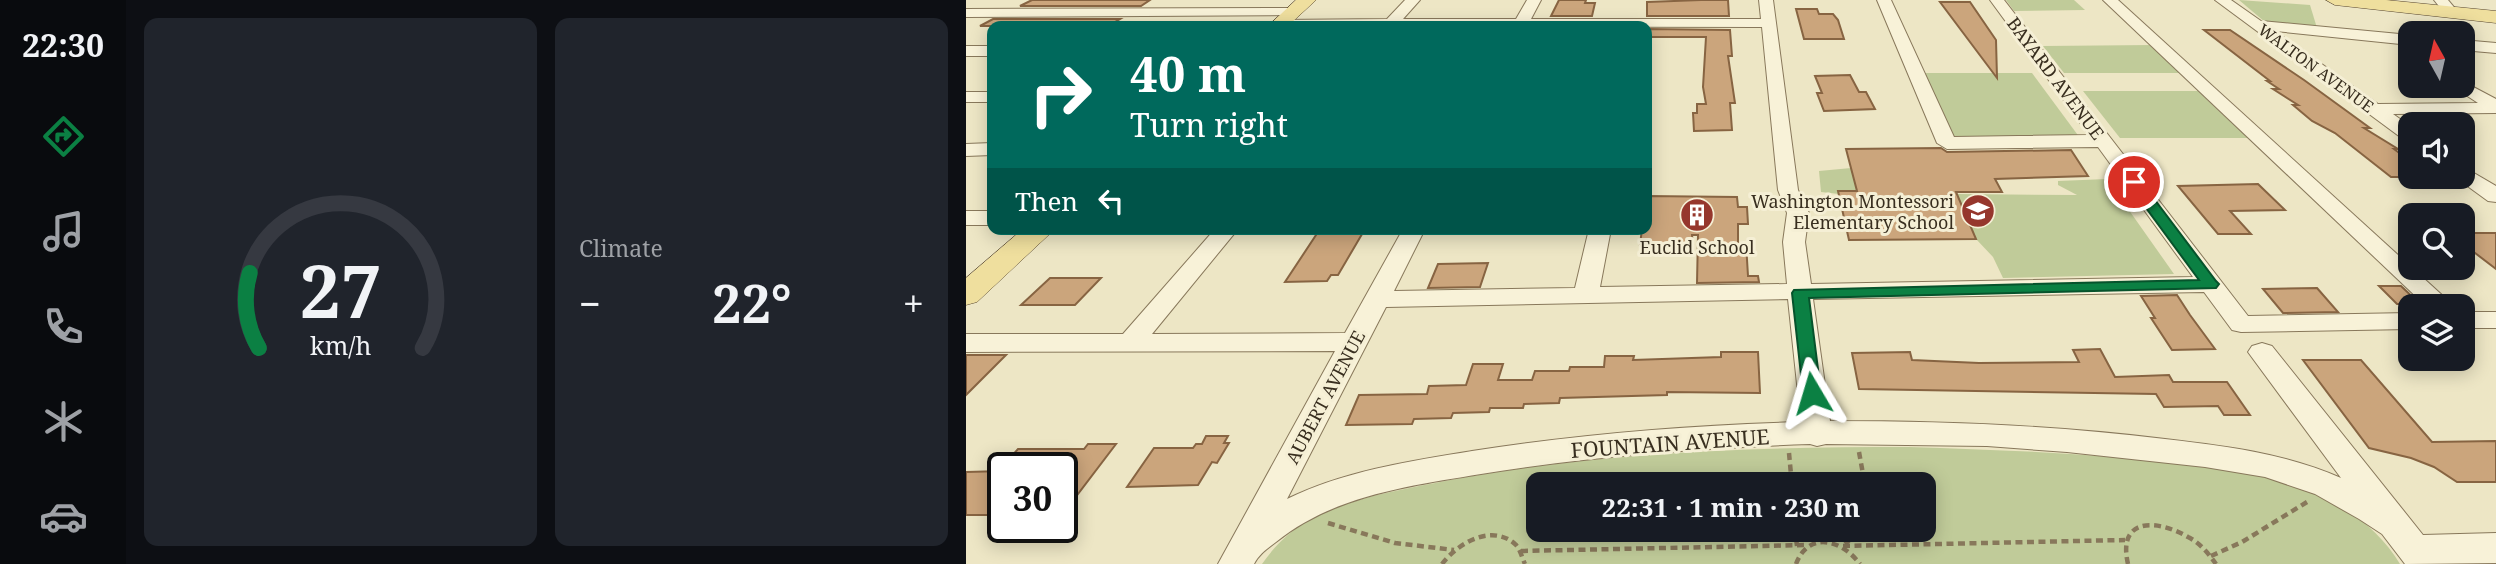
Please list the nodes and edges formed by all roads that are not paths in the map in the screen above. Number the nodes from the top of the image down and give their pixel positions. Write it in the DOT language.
graph roads {
  1 [pos="1413,0"];
  2 [pos="1534,0"];
  3 [pos="1766,0"];
  4 [pos="1884,0"];
  5 [pos="1997,0"];
  6 [pos="2110,0"];
  7 [pos="2222,0"];
  8 [pos="2334,0"];
  9 [pos="2446,6"];
  10 [pos="966,13"];
  11 [pos="1289,16"];
  12 [pos="2496,17"];
  13 [pos="1320,21"];
  14 [pos="1400,21"];
  15 [pos="1523,21"];
  16 [pos="1768,23"];
  17 [pos="1652,25"];
  18 [pos="2256,25"];
  19 [pos="2377,37"];
  20 [pos="2398,39"];
  21 [pos="2475,46"];
  22 [pos="2496,48"];
  23 [pos="2398,49"];
  24 [pos="966,51"];
  25 [pos="987,51"];
  26 [pos="2475,94"];
  27 [pos="966,97"];
  28 [pos="987,97"];
  29 [pos="2496,107"];
  30 [pos="2372,109"];
  31 [pos="2398,127"];
  32 [pos="2103,141"];
  33 [pos="987,149"];
  34 [pos="966,150"];
  35 [pos="2475,174"];
  36 [pos="2496,175"];
  37 [pos="2475,181"];
  38 [pos="2496,196"];
  39 [pos="966,218"];
  40 [pos="987,218"];
  41 [pos="1034,235"];
  42 [pos="1222,235"];
  43 [pos="1411,235"];
  44 [pos="1599,235"];
  45 [pos="2211,284"];
  46 [pos="1800,293"];
  47 [pos="2428,294"];
  48 [pos="966,295"];
  49 [pos="1586,296"];
  50 [pos="1377,299"];
  51 [pos="2475,320"];
  52 [pos="2496,320"];
  53 [pos="2398,321"];
  54 [pos="1131,342"];
  55 [pos="1355,342"];
  56 [pos="966,343"];
  57 [pos="2262,352"];
  58 [pos="1817,435"];
  59 [pos="2392,523"];
  60 [pos="2496,548"];
  61 [pos="1241,555"];
  62 [pos="2419,557"];
  1 -- 14 [label="street"];
  2 -- 15 [label="street"];
  3 -- 16 [label="street"];
  4 -- 32 [label="street"];
  5 -- 32 [label="street, BAYARD AVENUE"];
  6 -- 47 [label="street"];
  7 -- 18 [label="street, WALTON AVENUE"];
  8 -- 9 [label="main road"];
  9 -- 12 [label="main road"];
  10 -- 11 [label="street"];
  11 -- 13 [label="street"];
  16 -- 17 [label="street"];
  16 -- 46 [label="street"];
  18 -- 19 [label="street"];
  18 -- 30 [label="street, WALTON AVENUE"];
  19 -- 20 [label="street"];
  19 -- 23 [label="street"];
  21 -- 22 [label="street"];
  24 -- 25 [label="street"];
  26 -- 29 [label="street"];
  27 -- 28 [label="street"];
  29 -- 30 [label="street"];
  30 -- 31 [label="street, WALTON AVENUE"];
  32 -- 45 [label="street, BAYARD AVENUE"];
  33 -- 34 [label="street"];
  35 -- 36 [label="street"];
  37 -- 38 [label="street"];
  39 -- 40 [label="street"];
  41 -- 48 [label="main road"];
  42 -- 54 [label="street"];
  43 -- 50 [label="street, AUBERT AVENUE"];
  44 -- 49 [label="street"];
  45 -- 46 [label="street"];
  45 -- 53 [label="street, BAYARD AVENUE"];
  46 -- 49 [label="street"];
  46 -- 58 [label="street"];
  49 -- 50 [label="street"];
  50 -- 55 [label="street, AUBERT AVENUE"];
  51 -- 52 [label="street"];
  54 -- 55 [label="street"];
  54 -- 56 [label="street"];
  55 -- 61 [label="street, AUBERT AVENUE"];
  57 -- 59 [label="street"];
  58 -- 59 [label="street, FOUNTAIN AVENUE"];
  58 -- 61 [label="street, FOUNTAIN AVENUE"];
  59 -- 62 [label="street"];
  60 -- 62 [label="street"];
}
